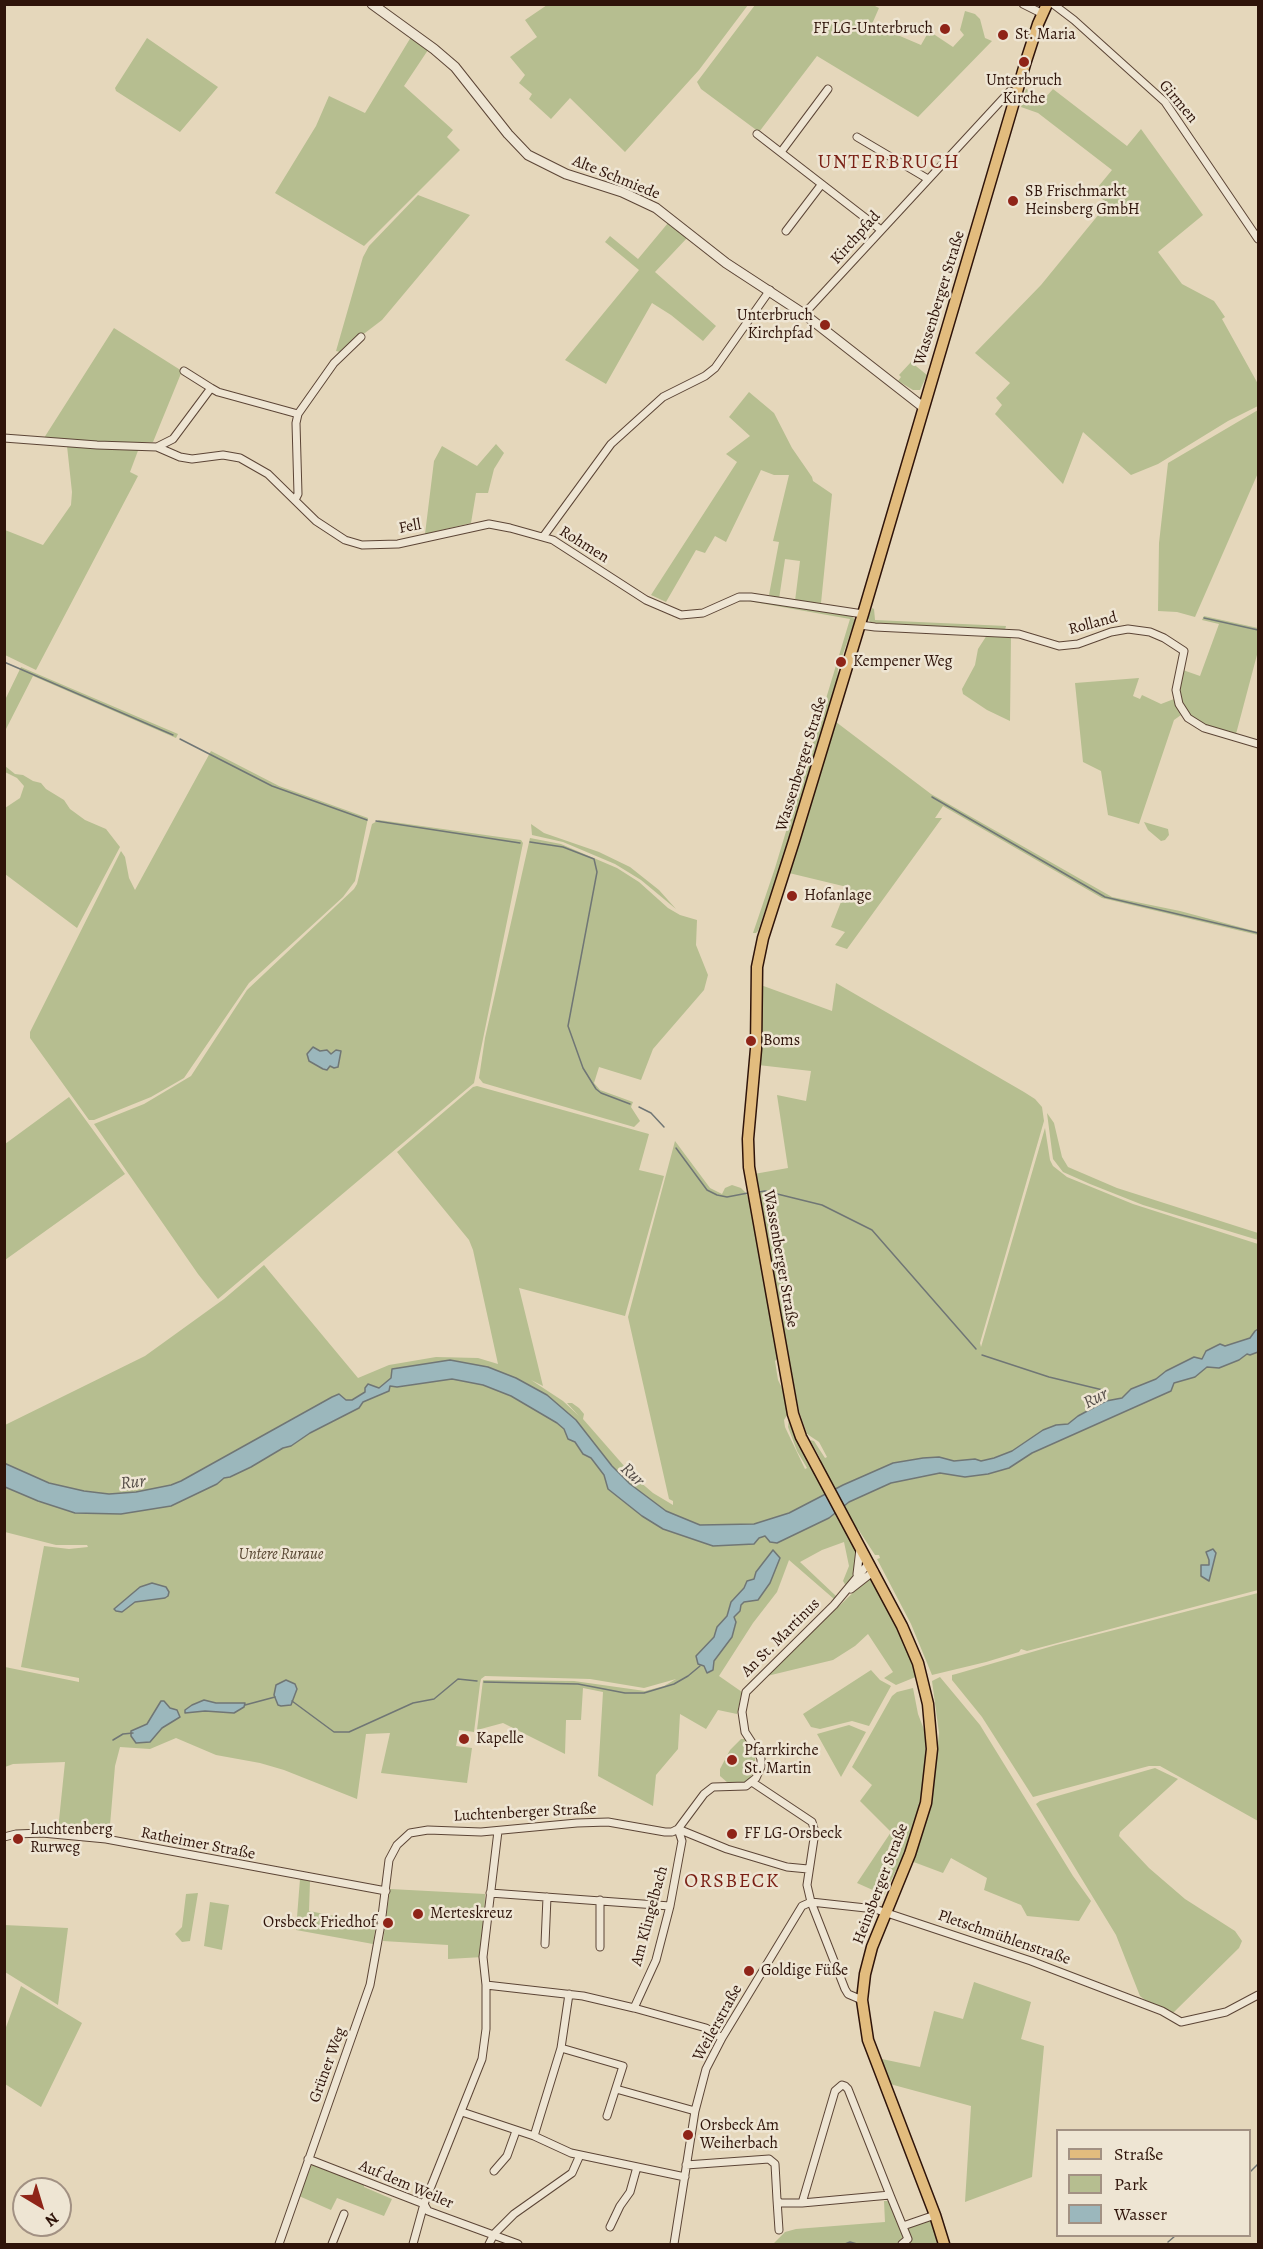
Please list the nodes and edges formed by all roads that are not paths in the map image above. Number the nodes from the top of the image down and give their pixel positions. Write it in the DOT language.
graph roads {
  1 [pos="372,4"];
  2 [pos="1023,4"];
  3 [pos="1053,4"];
  4 [pos="1045,9"];
  5 [pos="828,89"];
  6 [pos="1017,93"];
  7 [pos="757,134"];
  8 [pos="857,137"];
  9 [pos="781,152"];
  10 [pos="928,179"];
  11 [pos="821,185"];
  12 [pos="881,230"];
  13 [pos="786,231"];
  14 [pos="1258,239"];
  15 [pos="770,290"];
  16 [pos="804,314"];
  17 [pos="361,337"];
  18 [pos="184,371"];
  19 [pos="211,388"];
  20 [pos="923,407"];
  21 [pos="298,414"];
  22 [pos="4,438"];
  23 [pos="173,439"];
  24 [pos="157,447"];
  25 [pos="173,453"];
  26 [pos="295,500"];
  27 [pos="543,537"];
  28 [pos="863,614"];
  29 [pos="860,625"];
  30 [pos="1258,744"];
  31 [pos="858,1542"];
  32 [pos="872,1567"];
  33 [pos="856,1577"];
  34 [pos="844,1594"];
  35 [pos="752,1782"];
  36 [pos="678,1829"];
  37 [pos="498,1831"];
  38 [pos="4,1837"];
  39 [pos="808,1869"];
  40 [pos="386,1891"];
  41 [pos="490,1893"];
  42 [pos="547,1897"];
  43 [pos="600,1900"];
  44 [pos="811,1902"];
  45 [pos="670,1906"];
  46 [pos="880,1910"];
  47 [pos="545,1944"];
  48 [pos="600,1947"];
  49 [pos="486,1985"];
  50 [pos="569,1994"];
  51 [pos="1258,1995"];
  52 [pos="862,2000"];
  53 [pos="634,2008"];
  54 [pos="722,2038"];
  55 [pos="561,2048"];
  56 [pos="616,2089"];
  57 [pos="694,2111"];
  58 [pos="462,2112"];
  59 [pos="608,2116"];
  60 [pos="516,2131"];
  61 [pos="534,2136"];
  62 [pos="580,2155"];
  63 [pos="308,2159"];
  64 [pos="686,2165"];
  65 [pos="637,2167"];
  66 [pos="494,2171"];
  67 [pos="685,2177"];
  68 [pos="890,2195"];
  69 [pos="777,2200"];
  70 [pos="802,2203"];
  71 [pos="424,2204"];
  72 [pos="344,2214"];
  73 [pos="934,2215"];
  74 [pos="903,2226"];
  75 [pos="610,2227"];
  76 [pos="778,2230"];
  77 [pos="494,2234"];
  78 [pos="279,2244"];
  79 [pos="332,2244"];
  80 [pos="413,2244"];
  81 [pos="489,2244"];
  82 [pos="518,2244"];
  83 [pos="674,2244"];
  84 [pos="902,2244"];
  85 [pos="944,2244"];
  1 -- 15 [label="street, Alte Schmiede"];
  2 -- 4 [label="street"];
  3 -- 14 [label="street, Girmen"];
  4 -- 6 [label="main road, Wassenberger Straße"];
  5 -- 9 [label="street"];
  6 -- 10 [label="street, Kirchpfad"];
  6 -- 20 [label="main road, Wassenberger Straße"];
  7 -- 9 [label="street"];
  8 -- 10 [label="street"];
  9 -- 11 [label="street"];
  10 -- 12 [label="street, Kirchpfad"];
  11 -- 12 [label="street"];
  11 -- 13 [label="street"];
  12 -- 16 [label="street, Kirchpfad"];
  15 -- 16 [label="street, Alte Schmiede"];
  15 -- 27 [label="street, Rohmen"];
  16 -- 20 [label="street, Alte Schmiede"];
  17 -- 21 [label="street"];
  18 -- 19 [label="street"];
  19 -- 21 [label="street"];
  19 -- 23 [label="street, Fell"];
  20 -- 28 [label="main road, Wassenberger Straße"];
  21 -- 26 [label="street"];
  22 -- 24 [label="street, Fell"];
  23 -- 24 [label="street, Fell"];
  23 -- 25 [label="street"];
  24 -- 25 [label="street, Fell"];
  25 -- 26 [label="street, Fell"];
  26 -- 27 [label="street, Fell"];
  27 -- 28 [label="street, Rohmen"];
  28 -- 29 [label="main road, Wassenberger Straße"];
  29 -- 30 [label="street, Rolland"];
  29 -- 31 [label="main road, Wassenberger Straße"];
  31 -- 32 [label="main road, Heinsberger Straße"];
  31 -- 33 [label="street, An St. Martinus"];
  32 -- 33 [label="street, An St. Martinus"];
  32 -- 34 [label="street, An St. Martinus"];
  32 -- 46 [label="main road, Heinsberger Straße"];
  33 -- 34 [label="street, An St. Martinus"];
  34 -- 35 [label="street, An St. Martinus"];
  35 -- 36 [label="street"];
  35 -- 39 [label="street"];
  36 -- 37 [label="street, Luchtenberger Straße"];
  36 -- 39 [label="street, Luchtenberger Straße"];
  36 -- 45 [label="street, Am Klingelbach"];
  37 -- 40 [label="street, Luchtenberger Straße"];
  37 -- 41 [label="street"];
  38 -- 40 [label="street, Ratheimer Straße"];
  39 -- 44 [label="street"];
  40 -- 63 [label="street, Grüner Weg"];
  41 -- 42 [label="street"];
  41 -- 49 [label="street"];
  42 -- 43 [label="street"];
  42 -- 47 [label="street"];
  43 -- 45 [label="street"];
  43 -- 48 [label="street"];
  44 -- 46 [label="street, Pletschmühlenstraße"];
  44 -- 52 [label="street"];
  44 -- 54 [label="street, Weilerstraße"];
  45 -- 53 [label="street, Am Klingelbach"];
  46 -- 51 [label="street, Pletschmühlenstraße"];
  46 -- 52 [label="main road, Heinsberger Straße"];
  49 -- 50 [label="street"];
  49 -- 58 [label="street"];
  50 -- 53 [label="street"];
  50 -- 55 [label="street"];
  52 -- 73 [label="main road, Heinsberger Straße"];
  53 -- 54 [label="street"];
  54 -- 57 [label="street, Weilerstraße"];
  55 -- 56 [label="street"];
  55 -- 61 [label="street"];
  56 -- 57 [label="street"];
  56 -- 59 [label="street"];
  57 -- 64 [label="street, Weilerstraße"];
  58 -- 60 [label="street"];
  58 -- 71 [label="street"];
  60 -- 61 [label="street"];
  60 -- 66 [label="street"];
  61 -- 62 [label="street"];
  62 -- 65 [label="street"];
  62 -- 77 [label="street"];
  63 -- 71 [label="street, Auf dem Weiler"];
  63 -- 78 [label="street, Grüner Weg"];
  64 -- 67 [label="street, Weilerstraße"];
  64 -- 69 [label="street"];
  65 -- 67 [label="street"];
  65 -- 75 [label="street"];
  67 -- 83 [label="street, Weilerstraße"];
  68 -- 70 [label="street"];
  68 -- 70 [label="street"];
  68 -- 74 [label="street"];
  69 -- 70 [label="street"];
  69 -- 76 [label="street"];
  71 -- 77 [label="street, Auf dem Weiler"];
  71 -- 80 [label="street"];
  72 -- 79 [label="street"];
  73 -- 74 [label="street"];
  73 -- 85 [label="main road, Heinsberger Straße"];
  74 -- 84 [label="street"];
  77 -- 81 [label="street"];
  77 -- 82 [label="street, Auf dem Weiler"];
}
